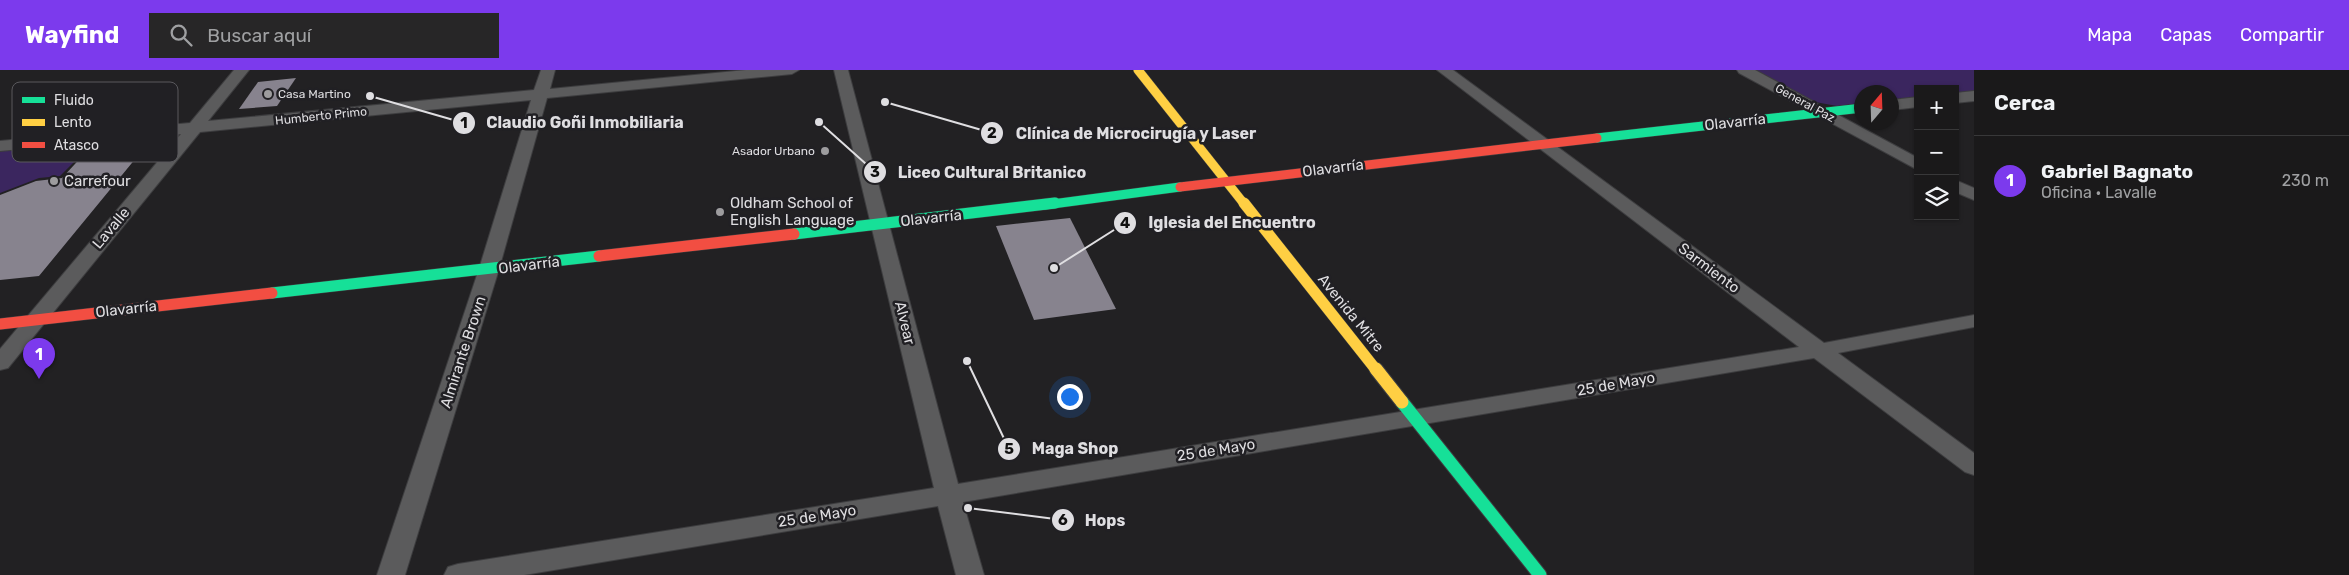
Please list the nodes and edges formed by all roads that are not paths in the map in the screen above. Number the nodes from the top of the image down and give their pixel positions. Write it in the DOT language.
graph roads {
  1 [pos="242,70"];
  2 [pos="548,70"];
  3 [pos="792,70"];
  4 [pos="841,70"];
  5 [pos="1138,70"];
  6 [pos="1444,70"];
  7 [pos="1744,70"];
  8 [pos="542,95"];
  9 [pos="1974,96"];
  10 [pos="1959,98"];
  11 [pos="1914,102"];
  12 [pos="1899,104"];
  13 [pos="1854,109"];
  14 [pos="1822,113"];
  15 [pos="195,128"];
  16 [pos="178,130"];
  17 [pos="1542,144"];
  18 [pos="178,148"];
  19 [pos="167,162"];
  20 [pos="1914,162"];
  21 [pos="1226,181"];
  22 [pos="1959,187"];
  23 [pos="1974,195"];
  24 [pos="880,224"];
  25 [pos="489,269"];
  26 [pos="35,319"];
  27 [pos="1974,320"];
  28 [pos="0,324"];
  29 [pos="1820,350"];
  30 [pos="0,364"];
  31 [pos="1416,418"];
  32 [pos="1974,466"];
  33 [pos="948,494"];
  34 [pos="392,575"];
  35 [pos="458,575"];
  36 [pos="970,575"];
  37 [pos="1540,575"];
  1 -- 15 [label="street, Lavalle"];
  2 -- 8 [label="street, Almirante Brown"];
  3 -- 8 [label="street, Humberto Primo"];
  4 -- 24 [label="street, Alvear"];
  5 -- 21 [label="street, Avenida Mitre"];
  6 -- 17 [label="street, Sarmiento"];
  7 -- 14 [label="street, General Paz"];
  8 -- 15 [label="street, Humberto Primo"];
  8 -- 25 [label="street, Almirante Brown"];
  9 -- 10 [label="street"];
  11 -- 12 [label="street"];
  13 -- 14 [label="street, Olavarría"];
  14 -- 17 [label="street, Olavarría"];
  14 -- 20 [label="street, General Paz"];
  15 -- 16 [label="street, Humberto Primo"];
  15 -- 18 [label="street, Lavalle"];
  17 -- 21 [label="street, Olavarría"];
  17 -- 29 [label="street, Sarmiento"];
  19 -- 26 [label="street, Lavalle"];
  21 -- 24 [label="street, Olavarría"];
  21 -- 31 [label="street, Avenida Mitre"];
  22 -- 23 [label="street"];
  24 -- 25 [label="street, Olavarría"];
  24 -- 33 [label="street, Alvear"];
  25 -- 26 [label="street, Olavarría"];
  25 -- 34 [label="street, Almirante Brown"];
  26 -- 28 [label="street, Olavarría"];
  26 -- 30 [label="street, Lavalle"];
  27 -- 29 [label="street, 25 de Mayo"];
  29 -- 31 [label="street, 25 de Mayo"];
  29 -- 32 [label="street, Sarmiento"];
  31 -- 33 [label="street, 25 de Mayo"];
  31 -- 37 [label="street, Avenida Mitre"];
  33 -- 35 [label="street, 25 de Mayo"];
  33 -- 36 [label="street, Alvear"];
}
